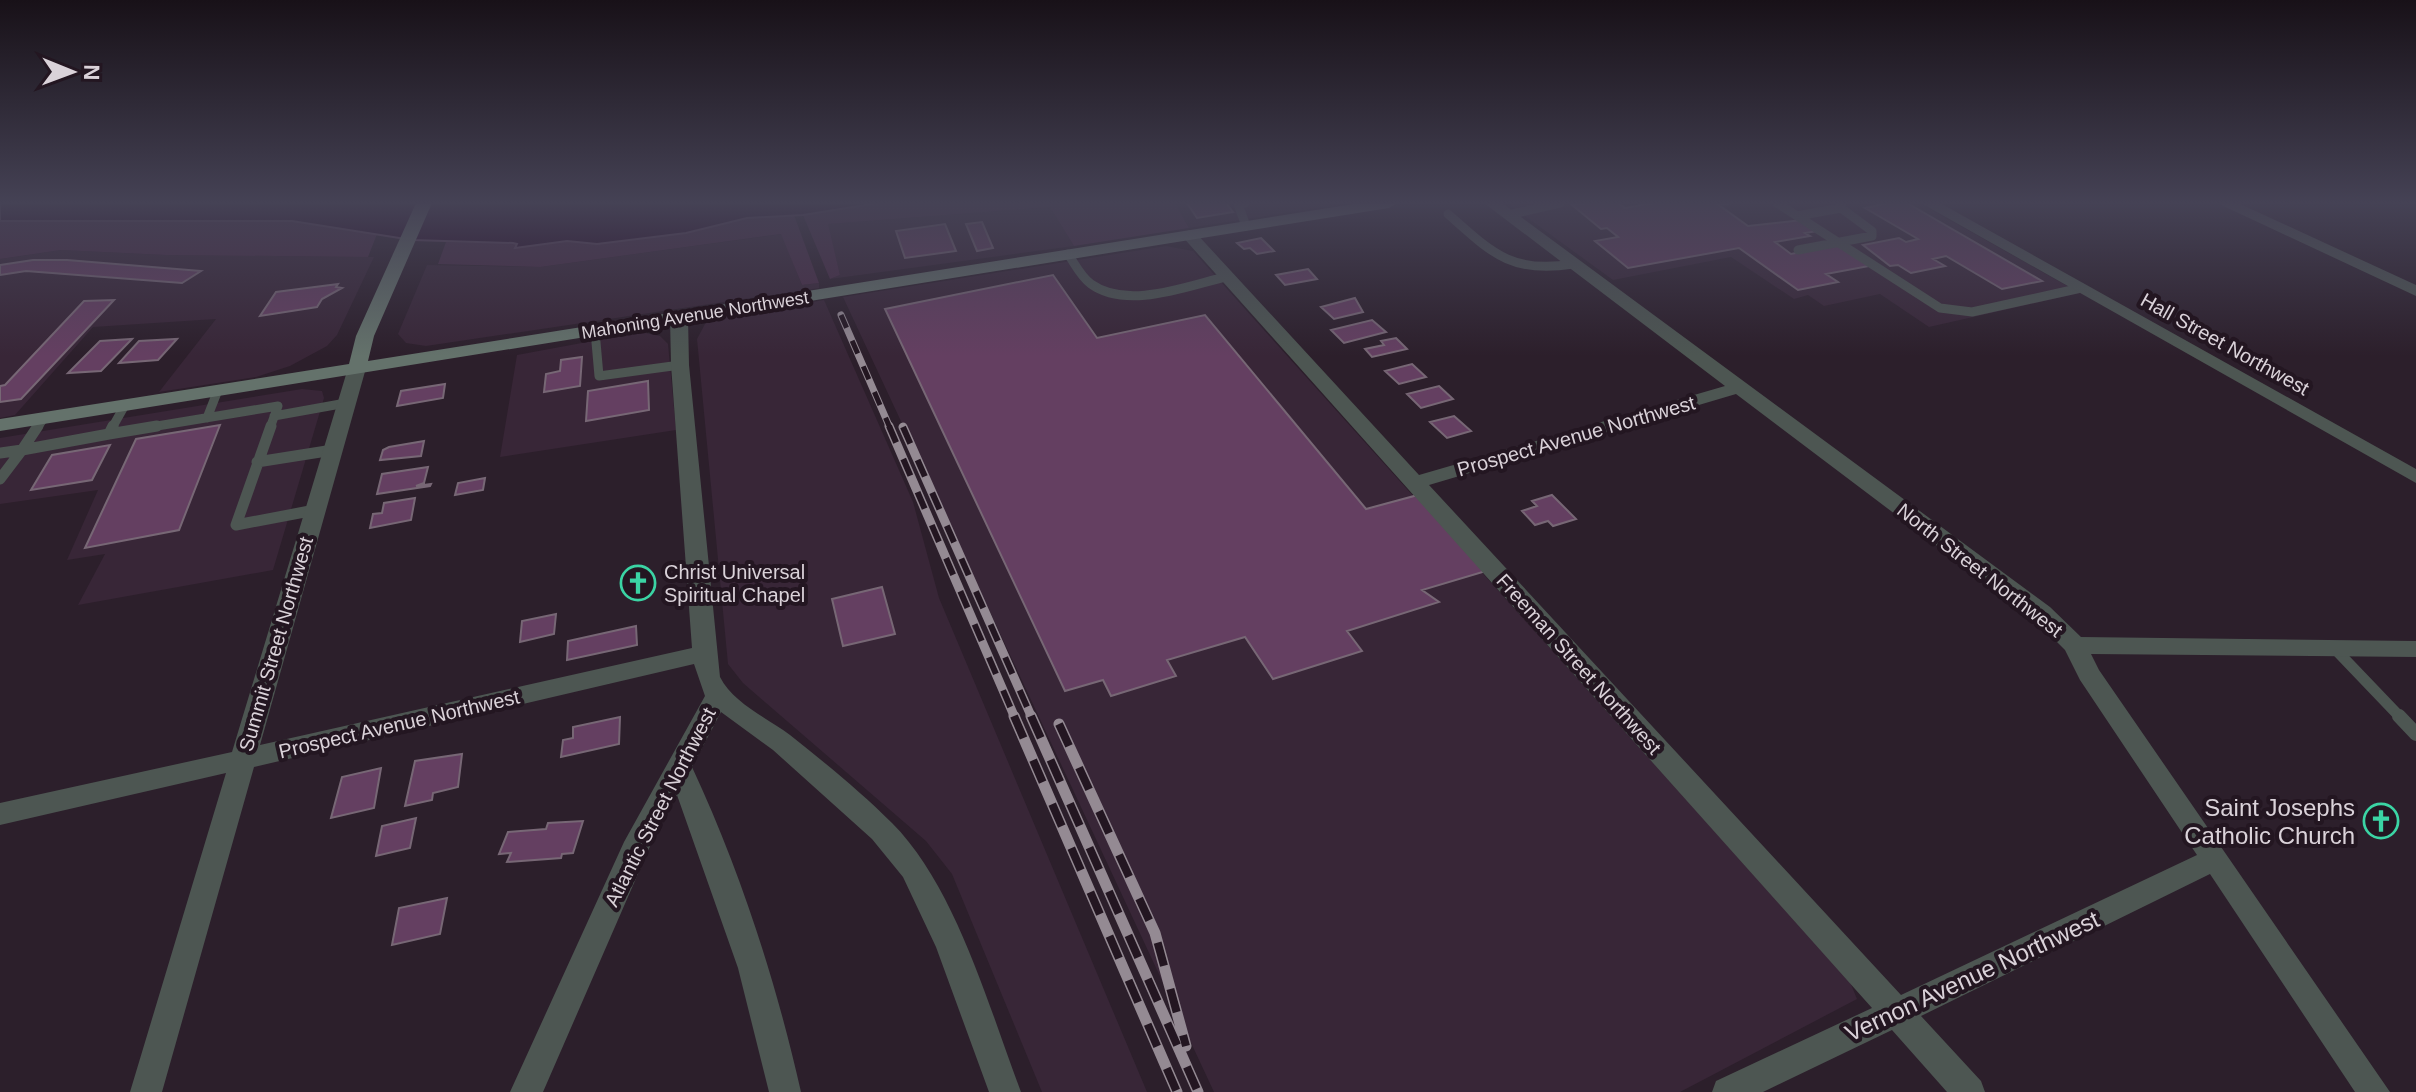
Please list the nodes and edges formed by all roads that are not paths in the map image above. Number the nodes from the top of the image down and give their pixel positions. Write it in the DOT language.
graph roads {
  1 [pos="400,254"];
  2 [pos="1068,254"];
  3 [pos="1205,254"];
  4 [pos="1495,254"];
  5 [pos="1560,254"];
  6 [pos="1856,254"];
  7 [pos="2020,254"];
  8 [pos="2336,254"];
  9 [pos="1573,264"];
  10 [pos="1225,277"];
  11 [pos="2081,288"];
  12 [pos="2416,291"];
  13 [pos="679,317"];
  14 [pos="595,331"];
  15 [pos="680,365"];
  16 [pos="357,368"];
  17 [pos="1738,388"];
  18 [pos="218,390"];
  19 [pos="346,403"];
  20 [pos="125,405"];
  21 [pos="274,416"];
  22 [pos="44,418"];
  23 [pos="207,418"];
  24 [pos="0,425"];
  25 [pos="109,434"];
  26 [pos="22,450"];
  27 [pos="333,450"];
  28 [pos="0,453"];
  29 [pos="257,462"];
  30 [pos="2416,477"];
  31 [pos="0,479"];
  32 [pos="1413,483"];
  33 [pos="315,510"];
  34 [pos="2075,645"];
  35 [pos="2335,649"];
  36 [pos="2416,649"];
  37 [pos="704,653"];
  38 [pos="717,696"];
  39 [pos="2416,734"];
  40 [pos="242,760"];
  41 [pos="680,769"];
  42 [pos="0,814"];
  43 [pos="2216,860"];
  44 [pos="1895,1011"];
  45 [pos="146,1092"];
  46 [pos="526,1092"];
  47 [pos="785,1092"];
  48 [pos="1005,1092"];
  49 [pos="1728,1092"];
  50 [pos="1969,1092"];
  51 [pos="2374,1092"];
  1 -- 16 [label="main road, Summit Street Northwest"];
  2 -- 10 [label="lane"];
  2 -- 13 [label="main road, Mahoning Avenue Northwest"];
  3 -- 10 [label="street, Freeman Street Northwest"];
  4 -- 9 [label="lane"];
  5 -- 9 [label="street, North Street Northwest"];
  6 -- 11 [label="lane"];
  7 -- 11 [label="street, Hall Street Northwest"];
  8 -- 12 [label="street"];
  9 -- 17 [label="street, North Street Northwest"];
  10 -- 32 [label="street, Freeman Street Northwest"];
  11 -- 30 [label="street, Hall Street Northwest"];
  13 -- 14 [label="main road, Mahoning Avenue Northwest"];
  13 -- 15 [label="street, Atlantic Street Northwest"];
  14 -- 15 [label="lane"];
  14 -- 16 [label="main road, Mahoning Avenue Northwest"];
  15 -- 37 [label="street, Atlantic Street Northwest"];
  16 -- 18 [label="main road, Mahoning Avenue Northwest"];
  16 -- 19 [label="street, Summit Street Northwest"];
  17 -- 32 [label="street, Prospect Avenue Northwest"];
  17 -- 34 [label="street, North Street Northwest"];
  18 -- 20 [label="main road, Mahoning Avenue Northwest"];
  18 -- 23 [label="lane"];
  19 -- 21 [label="lane"];
  19 -- 27 [label="street, Summit Street Northwest"];
  20 -- 22 [label="main road, Mahoning Avenue Northwest"];
  20 -- 25 [label="lane"];
  21 -- 23 [label="lane"];
  21 -- 29 [label="lane"];
  22 -- 24 [label="main road, Mahoning Avenue Northwest"];
  22 -- 26 [label="lane"];
  23 -- 25 [label="lane"];
  25 -- 26 [label="lane"];
  26 -- 28 [label="lane"];
  26 -- 31 [label="lane"];
  27 -- 29 [label="lane"];
  27 -- 33 [label="street, Summit Street Northwest"];
  29 -- 33 [label="lane"];
  32 -- 44 [label="street, Freeman Street Northwest"];
  33 -- 40 [label="street, Summit Street Northwest"];
  34 -- 35 [label="street"];
  34 -- 43 [label="street, North Street Northwest"];
  35 -- 36 [label="street"];
  35 -- 39 [label="lane"];
  37 -- 38 [label="street, Atlantic Street Northwest"];
  37 -- 40 [label="street, Prospect Avenue Northwest"];
  38 -- 41 [label="street, Atlantic Street Northwest"];
  38 -- 48 [label="street"];
  40 -- 42 [label="street, Prospect Avenue Northwest"];
  40 -- 45 [label="street, Summit Street Northwest"];
  41 -- 46 [label="street, Atlantic Street Northwest"];
  41 -- 47 [label="street"];
  43 -- 44 [label="street, Vernon Avenue Northwest"];
  43 -- 51 [label="street, North Street Northwest"];
  44 -- 49 [label="street, Vernon Avenue Northwest"];
  44 -- 50 [label="street, Freeman Street Northwest"];
}
